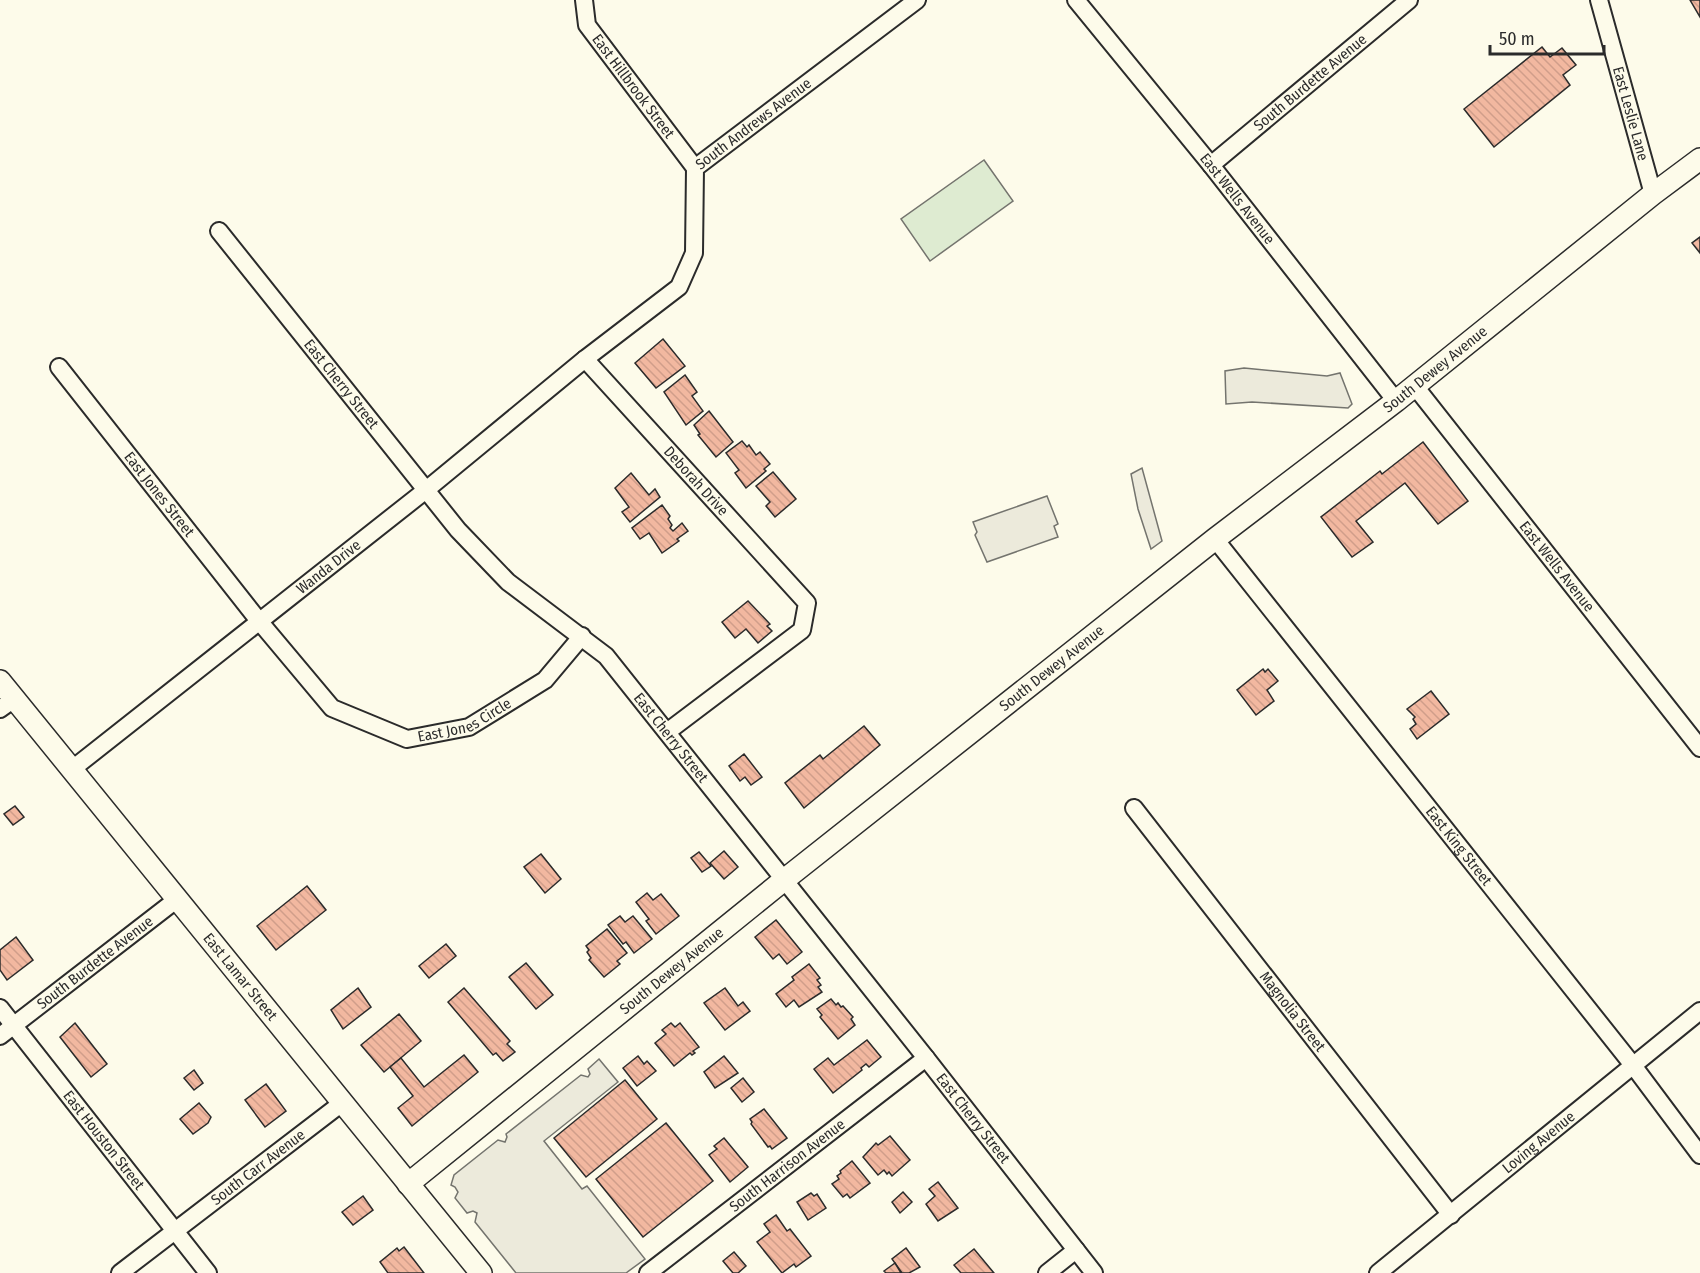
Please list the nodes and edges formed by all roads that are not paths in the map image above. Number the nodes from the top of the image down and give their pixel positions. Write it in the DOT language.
graph roads {
  1 [pos="584,0"];
  2 [pos="917,0"];
  3 [pos="1076,0"];
  4 [pos="1409,0"];
  5 [pos="1599,0"];
  6 [pos="1700,159"];
  7 [pos="1211,165"];
  8 [pos="695,168"];
  9 [pos="1653,194"];
  10 [pos="219,231"];
  11 [pos="585,359"];
  12 [pos="59,367"];
  13 [pos="1414,386"];
  14 [pos="1396,401"];
  15 [pos="426,490"];
  16 [pos="1215,539"];
  17 [pos="259,621"];
  18 [pos="582,636"];
  19 [pos="0,681"];
  20 [pos="7,704"];
  21 [pos="667,732"];
  22 [pos="1700,748"];
  23 [pos="71,770"];
  24 [pos="1134,808"];
  25 [pos="784,880"];
  26 [pos="176,900"];
  27 [pos="0,1008"];
  28 [pos="1700,1011"];
  29 [pos="14,1026"];
  30 [pos="0,1036"];
  31 [pos="926,1058"];
  32 [pos="1632,1064"];
  33 [pos="342,1102"];
  34 [pos="1700,1155"];
  35 [pos="408,1184"];
  36 [pos="1451,1215"];
  37 [pos="175,1231"];
  38 [pos="1076,1250"];
  39 [pos="120,1273"];
  40 [pos="208,1273"];
  41 [pos="481,1273"];
  42 [pos="648,1273"];
  43 [pos="1047,1273"];
  44 [pos="1094,1273"];
  45 [pos="1378,1273"];
  1 -- 8 [label="street, East Hillbrook Street"];
  2 -- 8 [label="street, South Andrews Avenue"];
  3 -- 7 [label="street, East Wells Avenue"];
  4 -- 7 [label="street, South Burdette Avenue"];
  5 -- 9 [label="street, East Leslie Lane"];
  6 -- 9 [label="main road, South Dewey Avenue"];
  7 -- 14 [label="street, East Wells Avenue"];
  8 -- 11 [label="street, South Andrews Avenue"];
  9 -- 13 [label="main road, South Dewey Avenue"];
  10 -- 15 [label="street, East Cherry Street"];
  11 -- 15 [label="street, Wanda Drive"];
  11 -- 21 [label="street, Deborah Drive"];
  12 -- 17 [label="street, East Jones Street"];
  13 -- 14 [label="main road, South Dewey Avenue"];
  13 -- 22 [label="street, East Wells Avenue"];
  14 -- 16 [label="main road, South Dewey Avenue"];
  15 -- 17 [label="street, Wanda Drive"];
  15 -- 18 [label="street, East Cherry Street"];
  16 -- 25 [label="main road, South Dewey Avenue"];
  16 -- 32 [label="street, East King Street"];
  17 -- 18 [label="street, East Jones Circle"];
  17 -- 23 [label="street, Wanda Drive"];
  18 -- 21 [label="street, East Cherry Street"];
  19 -- 20 [label="main road, East Lamar Street"];
  20 -- 23 [label="main road, East Lamar Street"];
  21 -- 25 [label="street, East Cherry Street"];
  23 -- 26 [label="main road, East Lamar Street"];
  24 -- 36 [label="street, Magnolia Street"];
  25 -- 31 [label="street, East Cherry Street"];
  25 -- 35 [label="main road, South Dewey Avenue"];
  26 -- 29 [label="street, South Burdette Avenue"];
  26 -- 33 [label="main road, East Lamar Street"];
  27 -- 29 [label="street, East Houston Street"];
  28 -- 32 [label="street, Loving Avenue"];
  29 -- 30 [label="street, South Burdette Avenue"];
  29 -- 37 [label="street, East Houston Street"];
  31 -- 38 [label="street, East Cherry Street"];
  31 -- 42 [label="street, South Harrison Avenue"];
  32 -- 34 [label="street, East King Street"];
  32 -- 36 [label="street, Loving Avenue"];
  33 -- 35 [label="main road, East Lamar Street"];
  33 -- 37 [label="street, South Carr Avenue"];
  35 -- 41 [label="main road, East Lamar Street"];
  36 -- 45 [label="street, Loving Avenue"];
  37 -- 39 [label="street, South Carr Avenue"];
  37 -- 40 [label="street, East Houston Street"];
  38 -- 43 [label="street"];
  38 -- 44 [label="street, East Cherry Street"];
}
